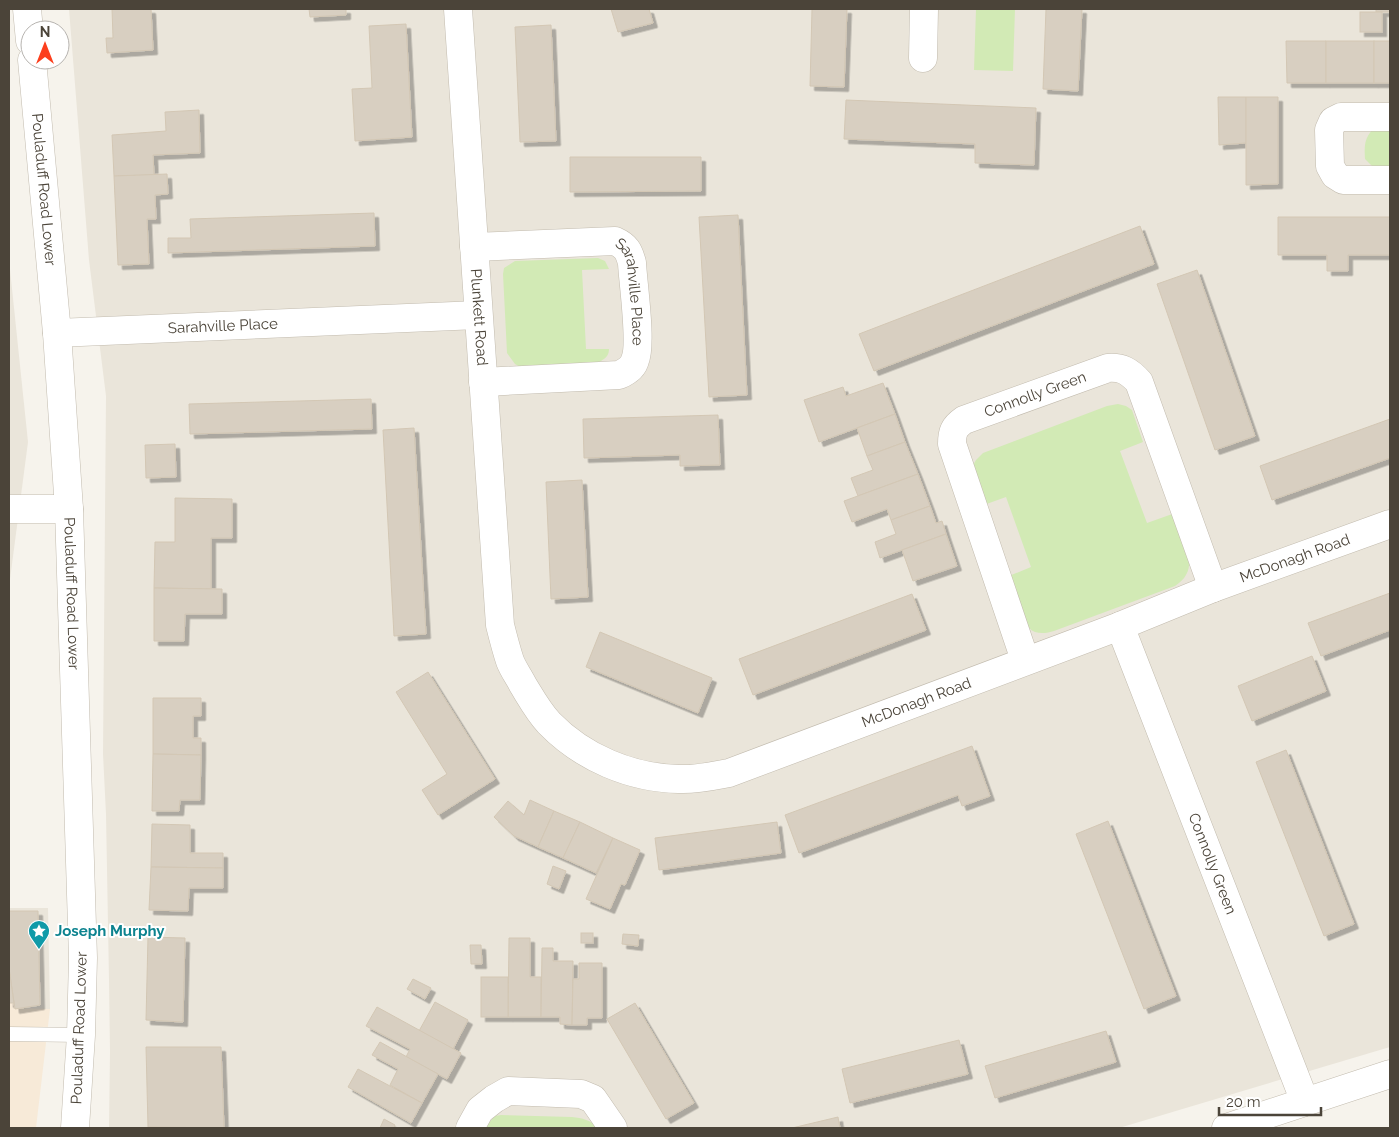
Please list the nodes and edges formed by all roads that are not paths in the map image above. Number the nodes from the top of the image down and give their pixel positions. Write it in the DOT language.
graph roads {
  1 [pos="458,9"];
  2 [pos="924,9"];
  3 [pos="923,58"];
  4 [pos="33,70"];
  5 [pos="1390,117"];
  6 [pos="1390,180"];
  7 [pos="474,247"];
  8 [pos="478,315"];
  9 [pos="57,334"];
  10 [pos="483,382"];
  11 [pos="9,509"];
  12 [pos="70,509"];
  13 [pos="1390,524"];
  14 [pos="1213,588"];
  15 [pos="500,624"];
  16 [pos="1120,626"];
  17 [pos="1025,660"];
  18 [pos="9,1034"];
  19 [pos="81,1035"];
  20 [pos="1390,1074"];
  21 [pos="1305,1102"];
  22 [pos="75,1128"];
  23 [pos="470,1128"];
  24 [pos="613,1128"];
  25 [pos="1226,1128"];
  1 -- 7 [label="street, Plunkett Road"];
  2 -- 3 [label="street"];
  4 -- 9 [label="street, Pouladuff Road Lower"];
  5 -- 6 [label="street"];
  7 -- 8 [label="street, Plunkett Road"];
  7 -- 10 [label="street, Sarahville Place"];
  8 -- 9 [label="street, Sarahville Place"];
  8 -- 10 [label="street, Plunkett Road"];
  9 -- 12 [label="street, Pouladuff Road Lower"];
  10 -- 15 [label="street, Plunkett Road"];
  11 -- 12 [label="street"];
  12 -- 19 [label="street, Pouladuff Road Lower"];
  13 -- 14 [label="street, McDonagh Road"];
  14 -- 16 [label="street, McDonagh Road"];
  14 -- 17 [label="street, Connolly Green"];
  15 -- 17 [label="street, McDonagh Road"];
  16 -- 17 [label="street, McDonagh Road"];
  16 -- 21 [label="street, Connolly Green"];
  18 -- 19 [label="lane"];
  19 -- 22 [label="street, Pouladuff Road Lower"];
  20 -- 21 [label="street"];
  21 -- 25 [label="street"];
  23 -- 24 [label="street"];
}
